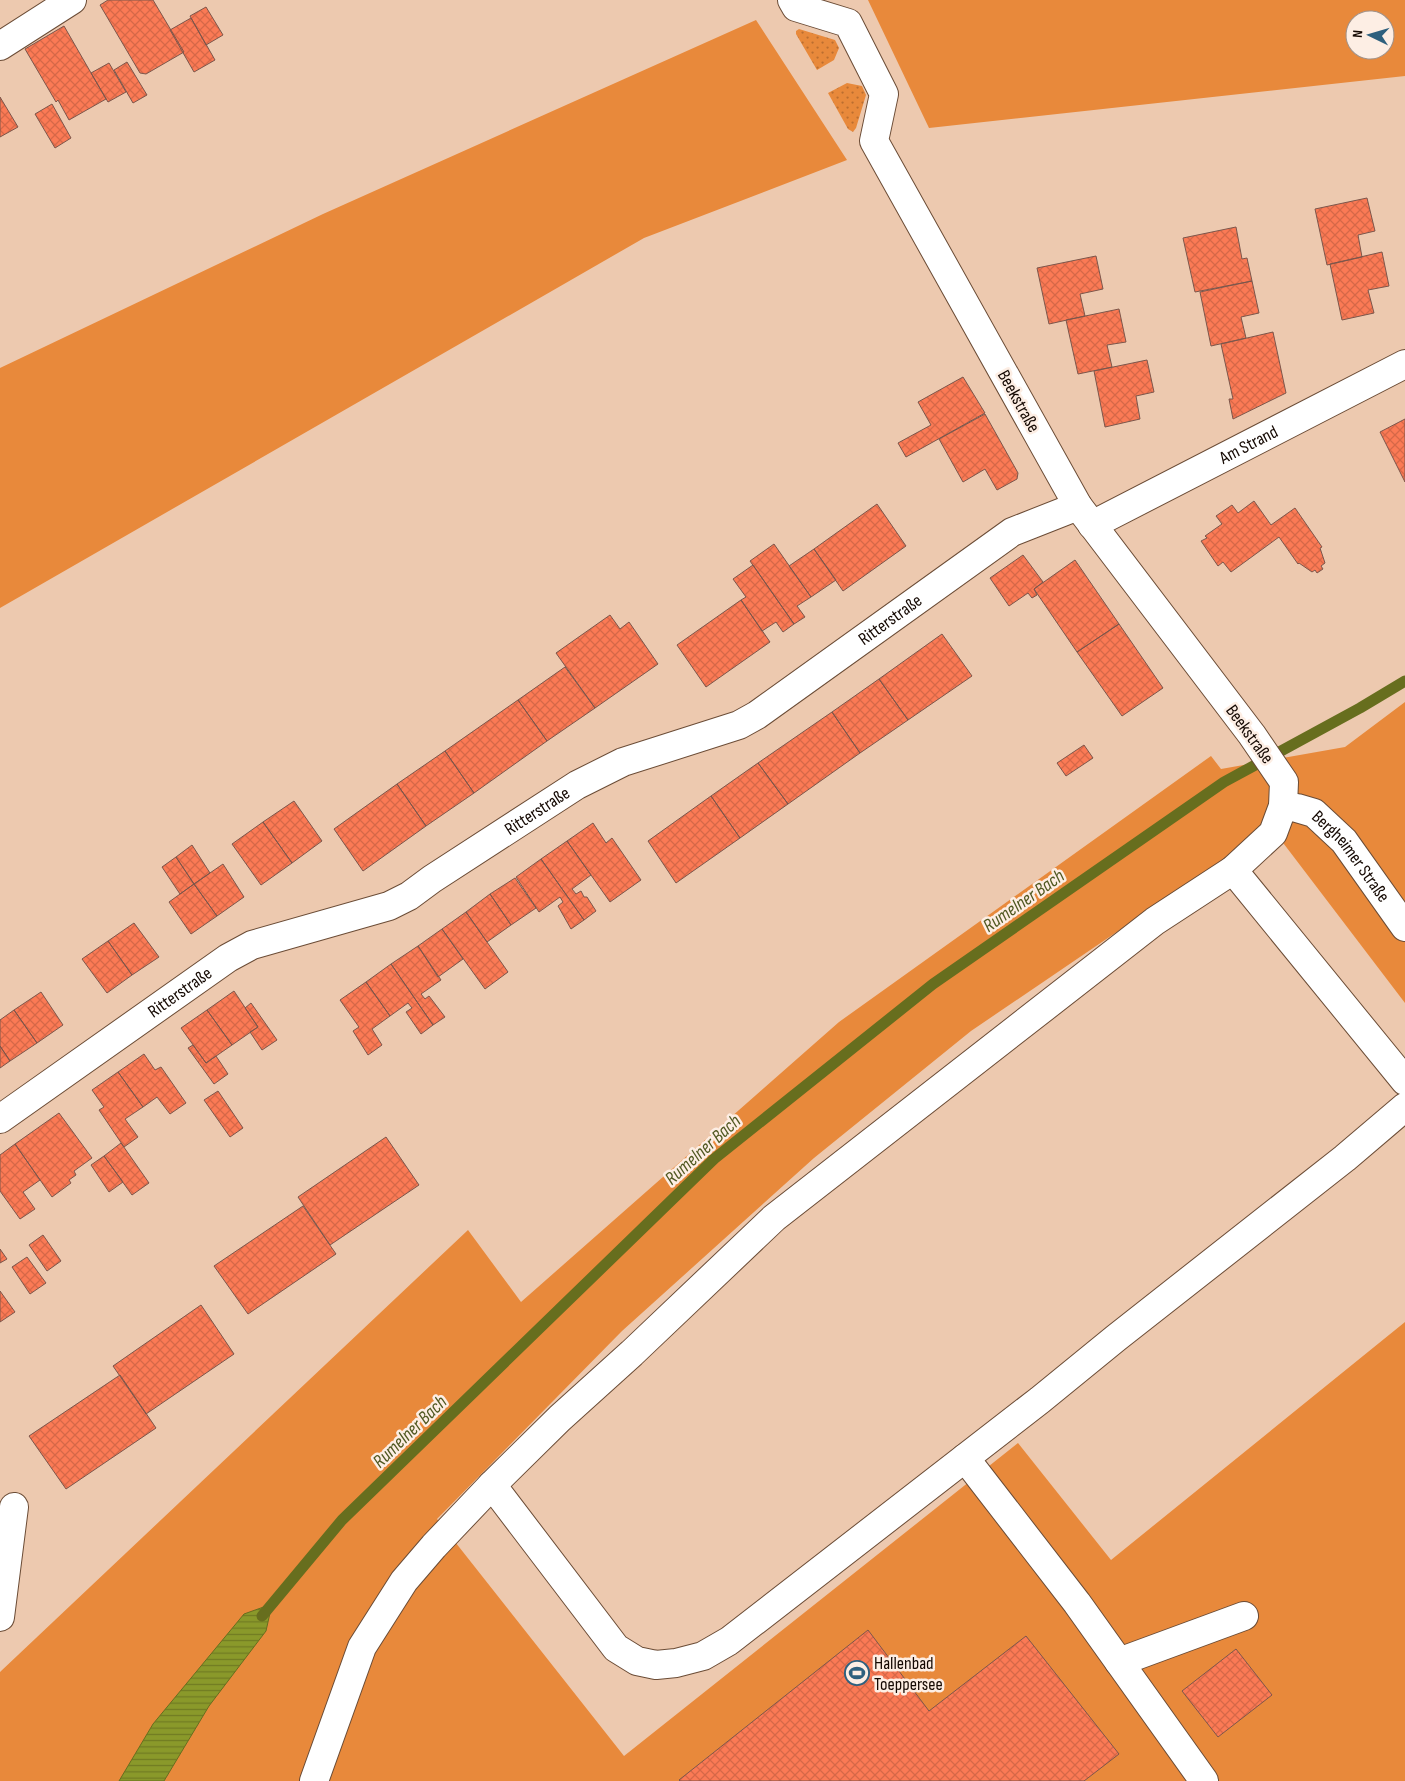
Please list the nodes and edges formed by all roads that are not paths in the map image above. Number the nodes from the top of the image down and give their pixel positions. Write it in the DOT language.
graph roads {
  1 [pos="72,0"];
  2 [pos="792,0"];
  3 [pos="0,46"];
  4 [pos="1405,364"];
  5 [pos="1084,515"];
  6 [pos="1283,794"];
  7 [pos="1233,870"];
  8 [pos="1405,927"];
  9 [pos="1405,1081"];
  10 [pos="1405,1107"];
  11 [pos="0,1119"];
  12 [pos="965,1458"];
  13 [pos="492,1485"];
  14 [pos="14,1507"];
  15 [pos="1244,1616"];
  16 [pos="0,1617"];
  17 [pos="1119,1662"];
  18 [pos="314,1781"];
  19 [pos="1204,1781"];
  1 -- 3 [label="street"];
  2 -- 5 [label="street, Beekstraße"];
  4 -- 5 [label="street, Am Strand"];
  5 -- 6 [label="street, Beekstraße"];
  5 -- 11 [label="street, Ritterstraße"];
  6 -- 7 [label="street"];
  6 -- 8 [label="street, Bergheimer Straße"];
  7 -- 9 [label="street"];
  7 -- 13 [label="street"];
  10 -- 12 [label="street"];
  12 -- 13 [label="street"];
  12 -- 17 [label="street"];
  13 -- 18 [label="street"];
  14 -- 16 [label="street"];
  15 -- 17 [label="street"];
  17 -- 19 [label="street"];
}
